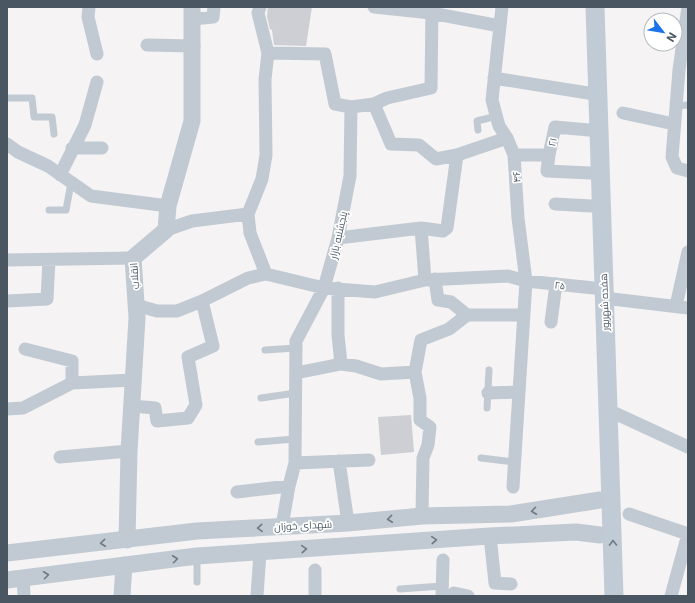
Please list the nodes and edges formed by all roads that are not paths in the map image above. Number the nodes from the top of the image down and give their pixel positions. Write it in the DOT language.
graph roads {
  1 [pos="89,7"];
  2 [pos="214,7"];
  3 [pos="260,7"];
  4 [pos="374,7"];
  5 [pos="502,7"];
  6 [pos="585,7"];
  7 [pos="595,7"];
  8 [pos="688,7"];
  9 [pos="431,10"];
  10 [pos="193,13"];
  11 [pos="500,26"];
  12 [pos="147,45"];
  13 [pos="194,46"];
  14 [pos="685,52"];
  15 [pos="268,53"];
  16 [pos="97,54"];
  17 [pos="494,78"];
  18 [pos="97,82"];
  19 [pos="588,93"];
  20 [pos="7,98"];
  21 [pos="374,104"];
  22 [pos="682,105"];
  23 [pos="351,107"];
  24 [pos="623,113"];
  25 [pos="497,116"];
  26 [pos="674,124"];
  27 [pos="478,130"];
  28 [pos="589,130"];
  29 [pos="54,134"];
  30 [pos="508,138"];
  31 [pos="7,144"];
  32 [pos="72,148"];
  33 [pos="102,148"];
  34 [pos="457,155"];
  35 [pos="514,155"];
  36 [pos="549,156"];
  37 [pos="688,171"];
  38 [pos="590,173"];
  39 [pos="60,175"];
  40 [pos="71,182"];
  41 [pos="555,204"];
  42 [pos="168,206"];
  43 [pos="591,206"];
  44 [pos="48,210"];
  45 [pos="248,214"];
  46 [pos="421,228"];
  47 [pos="166,230"];
  48 [pos="338,238"];
  49 [pos="688,252"];
  50 [pos="133,258"];
  51 [pos="7,260"];
  52 [pos="49,260"];
  53 [pos="266,274"];
  54 [pos="430,280"];
  55 [pos="526,281"];
  56 [pos="556,284"];
  57 [pos="324,288"];
  58 [pos="338,288"];
  59 [pos="599,293"];
  60 [pos="7,301"];
  61 [pos="202,301"];
  62 [pos="136,305"];
  63 [pos="682,307"];
  64 [pos="467,315"];
  65 [pos="524,315"];
  66 [pos="551,322"];
  67 [pos="296,348"];
  68 [pos="25,349"];
  69 [pos="265,350"];
  70 [pos="340,364"];
  71 [pos="489,370"];
  72 [pos="415,372"];
  73 [pos="296,373"];
  74 [pos="133,380"];
  75 [pos="72,383"];
  76 [pos="518,392"];
  77 [pos="488,393"];
  78 [pos="296,394"];
  79 [pos="261,398"];
  80 [pos="132,406"];
  81 [pos="486,408"];
  82 [pos="7,409"];
  83 [pos="608,410"];
  84 [pos="295,439"];
  85 [pos="258,442"];
  86 [pos="688,447"];
  87 [pos="129,450"];
  88 [pos="60,458"];
  89 [pos="481,458"];
  90 [pos="369,460"];
  91 [pos="339,461"];
  92 [pos="514,462"];
  93 [pos="295,463"];
  94 [pos="289,486"];
  95 [pos="513,487"];
  96 [pos="237,492"];
  97 [pos="600,500"];
  98 [pos="553,508"];
  99 [pos="629,514"];
  100 [pos="422,516"];
  101 [pos="348,523"];
  102 [pos="282,526"];
  103 [pos="553,533"];
  104 [pos="600,535"];
  105 [pos="490,536"];
  106 [pos="127,540"];
  107 [pos="260,552"];
  108 [pos="7,553"];
  109 [pos="197,556"];
  110 [pos="443,560"];
  111 [pos="124,565"];
  112 [pos="315,570"];
  113 [pos="15,579"];
  114 [pos="197,582"];
  115 [pos="511,584"];
  116 [pos="400,589"];
  117 [pos="446,592"];
  118 [pos="24,596"];
  119 [pos="122,596"];
  120 [pos="257,596"];
  121 [pos="315,596"];
  122 [pos="468,596"];
  123 [pos="602,596"];
  124 [pos="614,596"];
  125 [pos="671,596"];
  1 -- 16 [label="street"];
  2 -- 10 [label="street"];
  3 -- 15 [label="street"];
  4 -- 9 [label="street"];
  5 -- 11 [label="street"];
  6 -- 19 [label="main road, هفده شهریور"];
  7 -- 59 [label="main road, هفده شهریور"];
  8 -- 14 [label="street"];
  9 -- 11 [label="street"];
  9 -- 21 [label="street"];
  10 -- 13 [label="street"];
  11 -- 17 [label="street, ۴۶"];
  12 -- 13 [label="street"];
  13 -- 42 [label="street"];
  14 -- 22 [label="street"];
  15 -- 23 [label="street"];
  15 -- 45 [label="street"];
  17 -- 19 [label="street"];
  17 -- 25 [label="street, ۴۶"];
  18 -- 32 [label="street"];
  19 -- 28 [label="main road, هفده شهریور"];
  20 -- 29 [label="lane"];
  21 -- 23 [label="street"];
  21 -- 34 [label="street"];
  22 -- 26 [label="street"];
  23 -- 48 [label="street, پنجشنبه بازار"];
  24 -- 26 [label="street"];
  25 -- 27 [label="lane"];
  25 -- 30 [label="street, ۴۶"];
  26 -- 37 [label="street"];
  28 -- 36 [label="street, ۲۱"];
  28 -- 38 [label="main road, هفده شهریور"];
  30 -- 34 [label="street"];
  30 -- 35 [label="street, ۴۶"];
  31 -- 39 [label="street"];
  32 -- 33 [label="street"];
  32 -- 39 [label="street"];
  34 -- 46 [label="street"];
  35 -- 36 [label="street, ۲۱"];
  35 -- 55 [label="street, ۴۶"];
  36 -- 38 [label="street"];
  38 -- 43 [label="main road, هفده شهریور"];
  39 -- 40 [label="street"];
  40 -- 42 [label="street"];
  40 -- 44 [label="lane"];
  41 -- 43 [label="street"];
  42 -- 47 [label="street"];
  43 -- 59 [label="main road, هفده شهریور"];
  45 -- 47 [label="street"];
  45 -- 53 [label="street"];
  46 -- 48 [label="street"];
  46 -- 54 [label="street"];
  47 -- 50 [label="street, انقلاب"];
  48 -- 57 [label="street, پنجشنبه بازار"];
  49 -- 63 [label="street"];
  50 -- 52 [label="street"];
  50 -- 62 [label="street, انقلاب"];
  51 -- 52 [label="street"];
  52 -- 60 [label="street"];
  53 -- 57 [label="street, ۲۵"];
  53 -- 61 [label="street"];
  54 -- 55 [label="street, ۲۵"];
  54 -- 58 [label="street, ۲۵"];
  54 -- 64 [label="street"];
  55 -- 56 [label="street, ۲۵"];
  55 -- 65 [label="street, ۴۶"];
  56 -- 59 [label="street, ۲۵"];
  56 -- 66 [label="street"];
  57 -- 58 [label="street, ۲۵"];
  57 -- 67 [label="street, پنجشنبه بازار"];
  58 -- 70 [label="street"];
  59 -- 63 [label="street, ۲۵"];
  59 -- 83 [label="main road, هفده شهریور"];
  59 -- 97 [label="main road, هفده شهریور"];
  61 -- 62 [label="street"];
  61 -- 80 [label="street"];
  62 -- 74 [label="street, انقلاب"];
  64 -- 65 [label="street"];
  64 -- 72 [label="street"];
  65 -- 76 [label="street, ۴۶"];
  67 -- 69 [label="lane"];
  67 -- 73 [label="street, پنجشنبه بازار"];
  68 -- 75 [label="street"];
  70 -- 72 [label="street"];
  70 -- 73 [label="street"];
  71 -- 77 [label="lane"];
  72 -- 100 [label="street"];
  73 -- 78 [label="street, پنجشنبه بازار"];
  74 -- 75 [label="street"];
  74 -- 80 [label="street, انقلاب"];
  75 -- 82 [label="street"];
  76 -- 77 [label="street"];
  76 -- 92 [label="street, ۴۶"];
  77 -- 81 [label="lane"];
  78 -- 79 [label="lane"];
  78 -- 84 [label="street, پنجشنبه بازار"];
  80 -- 87 [label="street, انقلاب"];
  83 -- 86 [label="street"];
  124 -- 83 [label="main road, هفده شهریور, one-way"];
  84 -- 85 [label="lane"];
  84 -- 93 [label="street, پنجشنبه بازار"];
  87 -- 88 [label="street"];
  87 -- 106 [label="street, انقلاب"];
  89 -- 92 [label="lane"];
  90 -- 91 [label="street"];
  91 -- 93 [label="street"];
  91 -- 101 [label="street"];
  92 -- 95 [label="street, ۴۶"];
  93 -- 94 [label="street, پنجشنبه بازار"];
  94 -- 96 [label="street"];
  94 -- 102 [label="street, پنجشنبه بازار"];
  97 -- 98 [label="street, شهدای خوزان"];
  97 -- 104 [label="main road, هفده شهریور"];
  98 -- 100 [label="street, شهدای خوزان, one-way"];
  98 -- 103 [label="street"];
  99 -- 125 [label="street"];
  100 -- 101 [label="street, شهدای خوزان, one-way"];
  101 -- 102 [label="street, شهدای خوزان"];
  102 -- 106 [label="street, شهدای خوزان, one-way"];
  103 -- 104 [label="street"];
  103 -- 105 [label="street"];
  104 -- 123 [label="main road, هفده شهریور"];
  107 -- 105 [label="street, one-way"];
  105 -- 115 [label="street"];
  106 -- 108 [label="street, شهدای خوزان, one-way"];
  107 -- 109 [label="street"];
  107 -- 120 [label="street"];
  111 -- 109 [label="street, one-way"];
  109 -- 114 [label="lane"];
  110 -- 117 [label="street"];
  113 -- 111 [label="street, one-way"];
  111 -- 119 [label="street"];
  112 -- 121 [label="street"];
  113 -- 118 [label="street"];
  116 -- 117 [label="lane"];
  117 -- 122 [label="street"];
}
